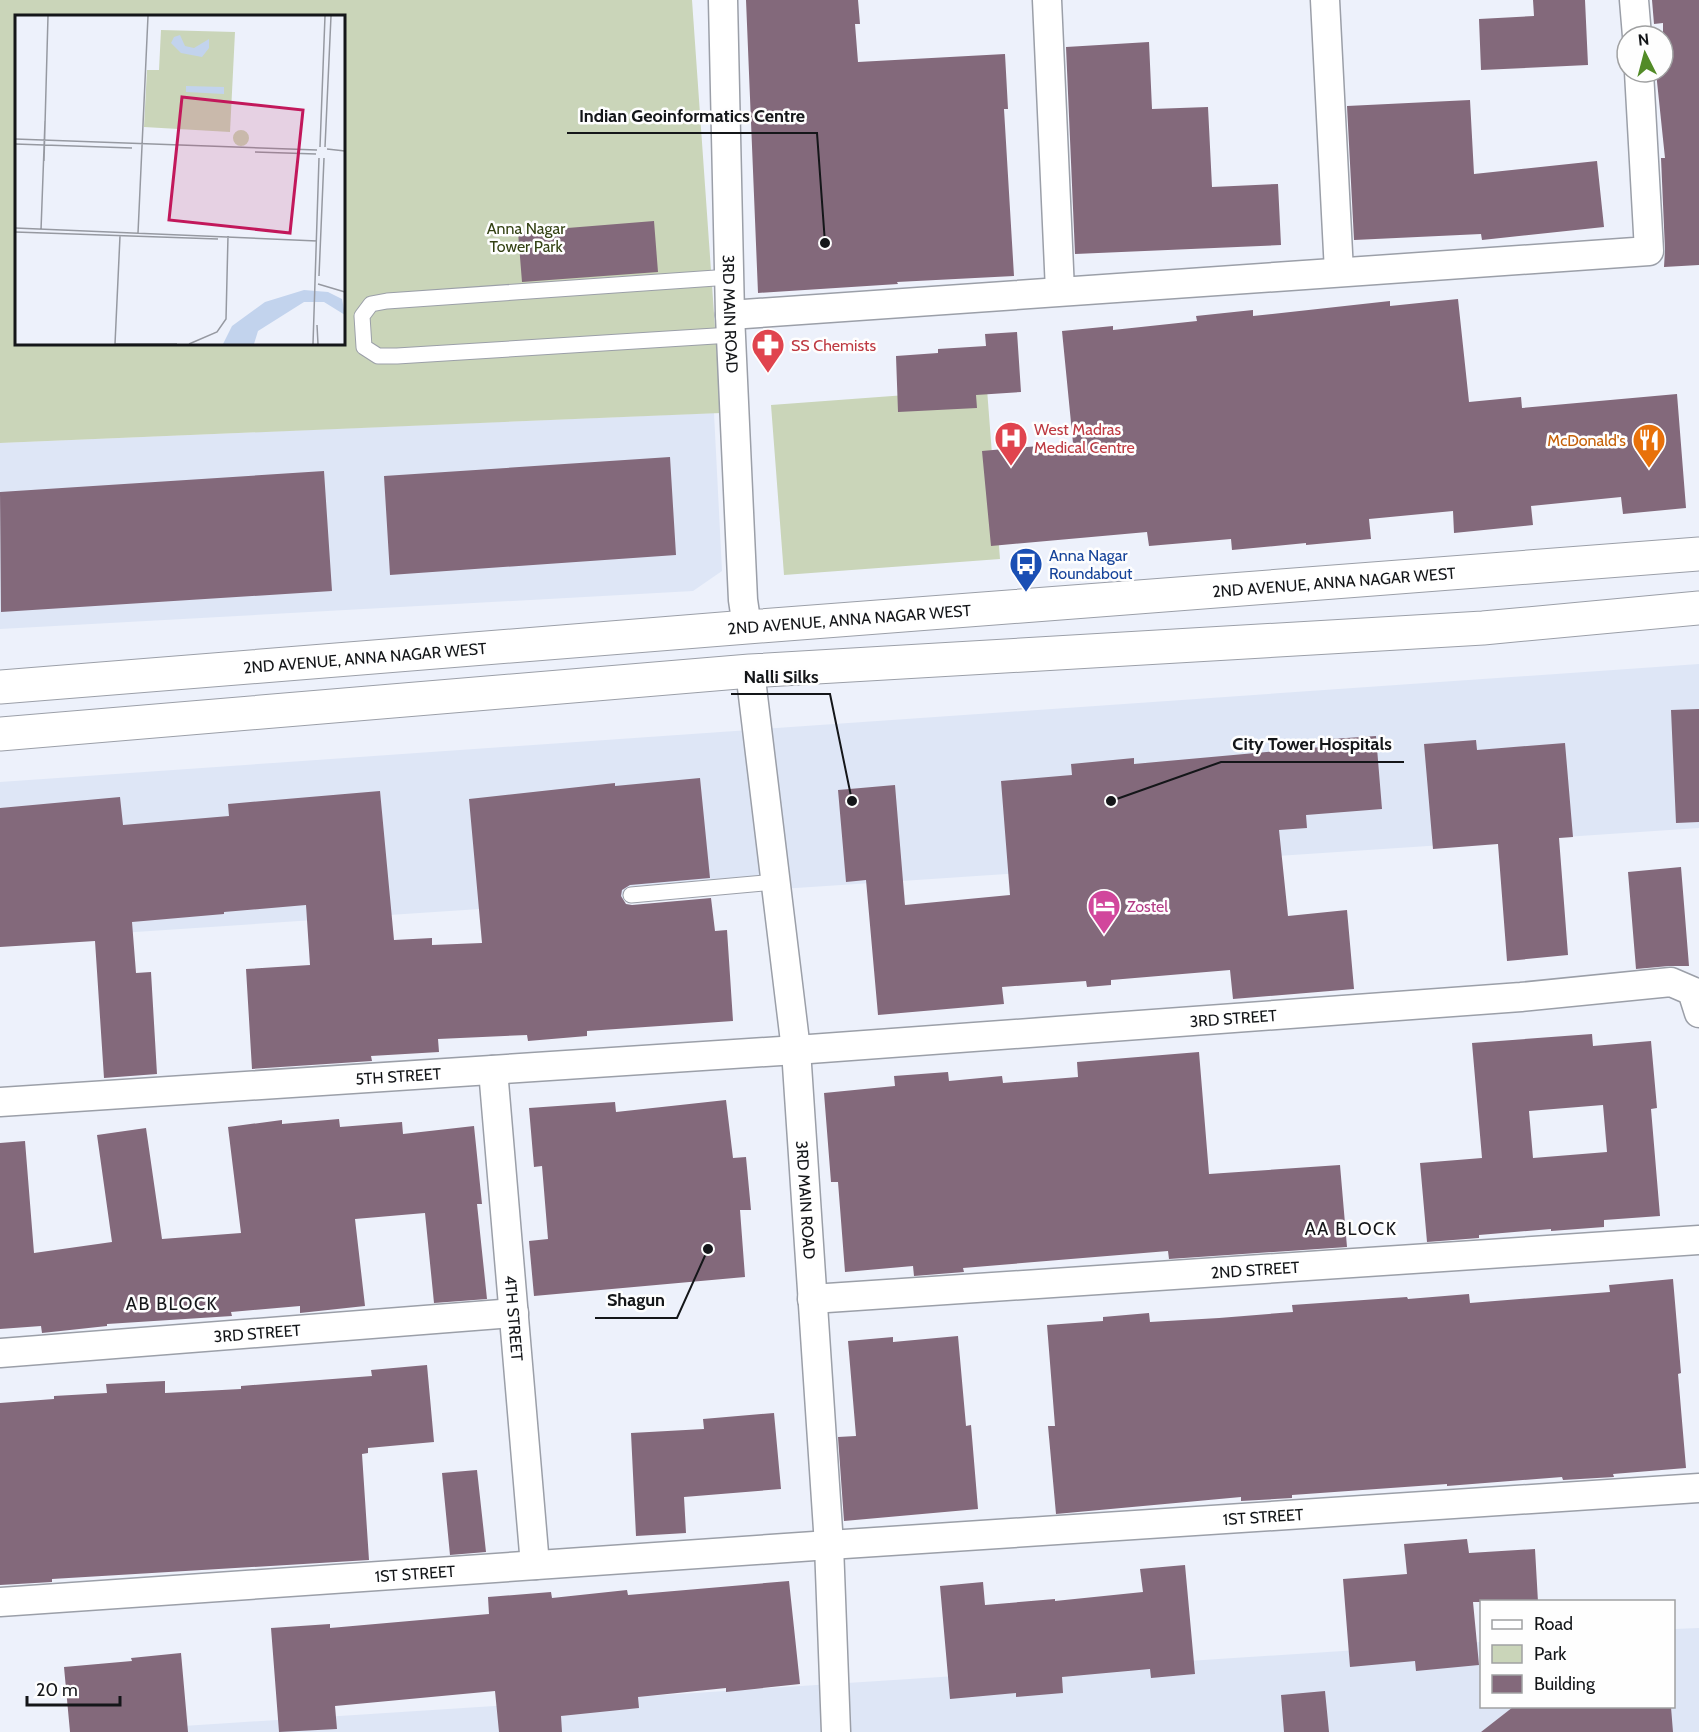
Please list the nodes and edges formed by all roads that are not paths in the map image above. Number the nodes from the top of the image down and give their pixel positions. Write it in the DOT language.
graph roads {
  1 [pos="723,0"];
  2 [pos="1047,0"];
  3 [pos="1325,0"];
  4 [pos="1634,0"];
  5 [pos="1635,24"];
  6 [pos="1640,84"];
  7 [pos="1339,272"];
  8 [pos="730,277"];
  9 [pos="1060,291"];
  10 [pos="731,325"];
  11 [pos="1699,555"];
  12 [pos="1699,608"];
  13 [pos="747,627"];
  14 [pos="750,672"];
  15 [pos="0,687"];
  16 [pos="0,734"];
  17 [pos="775,882"];
  18 [pos="631,895"];
  19 [pos="1699,1013"];
  20 [pos="796,1050"];
  21 [pos="493,1070"];
  22 [pos="0,1102"];
  23 [pos="1699,1240"];
  24 [pos="812,1299"];
  25 [pos="514,1313"];
  26 [pos="0,1353"];
  27 [pos="1699,1488"];
  28 [pos="829,1545"];
  29 [pos="535,1565"];
  30 [pos="0,1602"];
  31 [pos="836,1732"];
  1 -- 8 [label="street, 3RD MAIN ROAD"];
  2 -- 9 [label="street"];
  3 -- 7 [label="street"];
  4 -- 5 [label="street"];
  6 -- 7 [label="street"];
  7 -- 9 [label="street"];
  8 -- 10 [label="street, 3RD MAIN ROAD"];
  8 -- 10 [label="lane"];
  9 -- 10 [label="street"];
  10 -- 13 [label="street, 3RD MAIN ROAD"];
  11 -- 13 [label="main road, 2ND AVENUE, ANNA NAGAR WEST"];
  12 -- 14 [label="main road"];
  13 -- 15 [label="main road, 2ND AVENUE, ANNA NAGAR WEST"];
  14 -- 16 [label="main road"];
  14 -- 17 [label="street, 3RD MAIN ROAD"];
  17 -- 18 [label="lane"];
  17 -- 20 [label="street, 3RD MAIN ROAD"];
  19 -- 20 [label="street, 3RD STREET"];
  20 -- 21 [label="street, 5TH STREET"];
  20 -- 24 [label="street, 3RD MAIN ROAD"];
  21 -- 22 [label="street, 5TH STREET"];
  21 -- 25 [label="street, 4TH STREET"];
  23 -- 24 [label="street, 2ND STREET"];
  24 -- 28 [label="street, 3RD MAIN ROAD"];
  25 -- 26 [label="street, 3RD STREET"];
  25 -- 29 [label="street, 4TH STREET"];
  27 -- 28 [label="street, 1ST STREET"];
  28 -- 29 [label="street, 1ST STREET"];
  28 -- 31 [label="street, 3RD MAIN ROAD"];
  29 -- 30 [label="street, 1ST STREET"];
}
